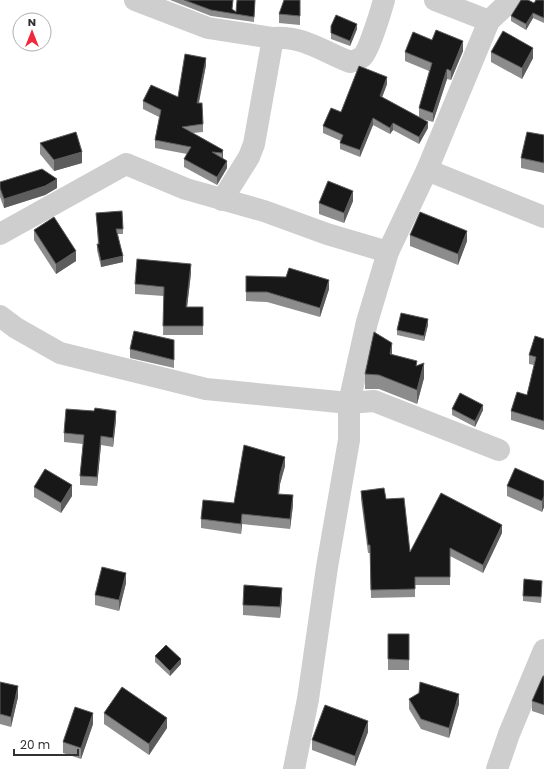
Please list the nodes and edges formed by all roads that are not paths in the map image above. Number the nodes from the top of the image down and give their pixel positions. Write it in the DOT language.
graph roads {
  1 [pos="135,0"];
  2 [pos="384,0"];
  3 [pos="434,0"];
  4 [pos="511,0"];
  5 [pos="489,21"];
  6 [pos="273,38"];
  7 [pos="427,170"];
  8 [pos="222,200"];
  9 [pos="544,217"];
  10 [pos="0,234"];
  11 [pos="388,252"];
  12 [pos="0,316"];
  13 [pos="349,403"];
  14 [pos="499,450"];
  15 [pos="544,650"];
  16 [pos="294,769"];
  17 [pos="497,769"];
  1 -- 6 [label="street"];
  2 -- 6 [label="street"];
  3 -- 5 [label="street"];
  4 -- 5 [label="street"];
  5 -- 7 [label="street"];
  6 -- 8 [label="street"];
  7 -- 9 [label="street"];
  7 -- 11 [label="street"];
  8 -- 10 [label="street"];
  8 -- 11 [label="street"];
  11 -- 13 [label="street"];
  12 -- 13 [label="street"];
  13 -- 14 [label="street"];
  13 -- 16 [label="street"];
  15 -- 17 [label="street"];
}
